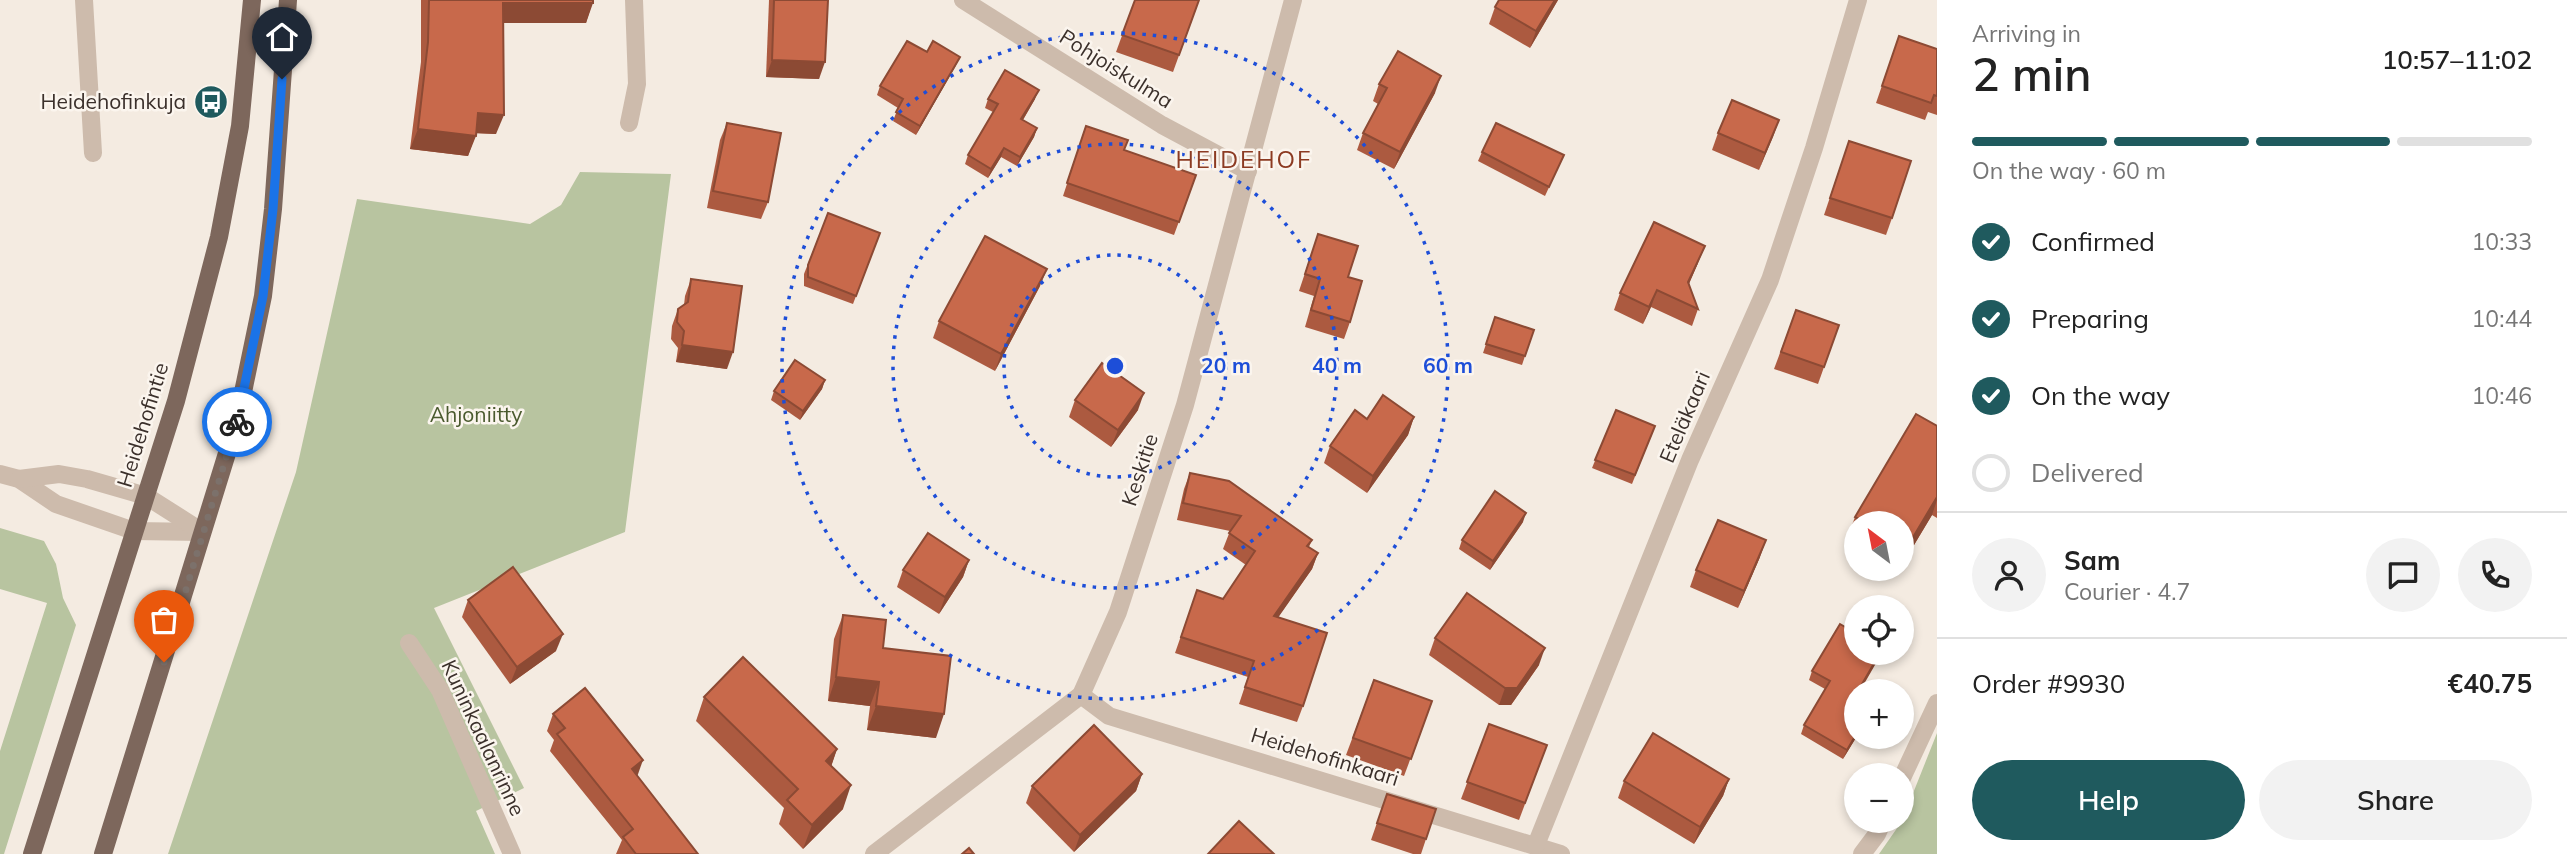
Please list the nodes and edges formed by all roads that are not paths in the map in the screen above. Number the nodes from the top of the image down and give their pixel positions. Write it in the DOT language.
graph roads {
  1 [pos="84,0"];
  2 [pos="252,0"];
  3 [pos="288,0"];
  4 [pos="634,0"];
  5 [pos="963,0"];
  6 [pos="1293,0"];
  7 [pos="1858,0"];
  8 [pos="629,123"];
  9 [pos="93,153"];
  10 [pos="1248,171"];
  11 [pos="0,474"];
  12 [pos="19,479"];
  13 [pos="145,496"];
  14 [pos="134,531"];
  15 [pos="202,532"];
  16 [pos="409,643"];
  17 [pos="1081,695"];
  18 [pos="1937,703"];
  19 [pos="1909,763"];
  20 [pos="1877,833"];
  21 [pos="1536,845"];
  22 [pos="32,854"];
  23 [pos="103,854"];
  24 [pos="512,854"];
  25 [pos="874,854"];
  26 [pos="1561,854"];
  27 [pos="1862,854"];
  1 -- 9 [label="street"];
  2 -- 13 [label="main road, Heidehofintie"];
  3 -- 15 [label="main road"];
  4 -- 8 [label="street"];
  5 -- 10 [label="street, Pohjoiskulma"];
  6 -- 10 [label="street, Keskitie"];
  7 -- 21 [label="street, Eteläkaari"];
  10 -- 17 [label="street, Keskitie"];
  11 -- 12 [label="street"];
  12 -- 13 [label="street"];
  12 -- 14 [label="street"];
  13 -- 14 [label="main road, Heidehofintie"];
  13 -- 15 [label="street"];
  14 -- 15 [label="street"];
  14 -- 22 [label="main road, Heidehofintie"];
  15 -- 23 [label="main road"];
  16 -- 24 [label="street, Kuninkaalanrinne"];
  17 -- 21 [label="street, Heidehofinkaari"];
  17 -- 25 [label="street, Keskitie"];
  18 -- 19 [label="street"];
  20 -- 27 [label="street"];
  21 -- 26 [label="street, Heidehofinkaari"];
}
